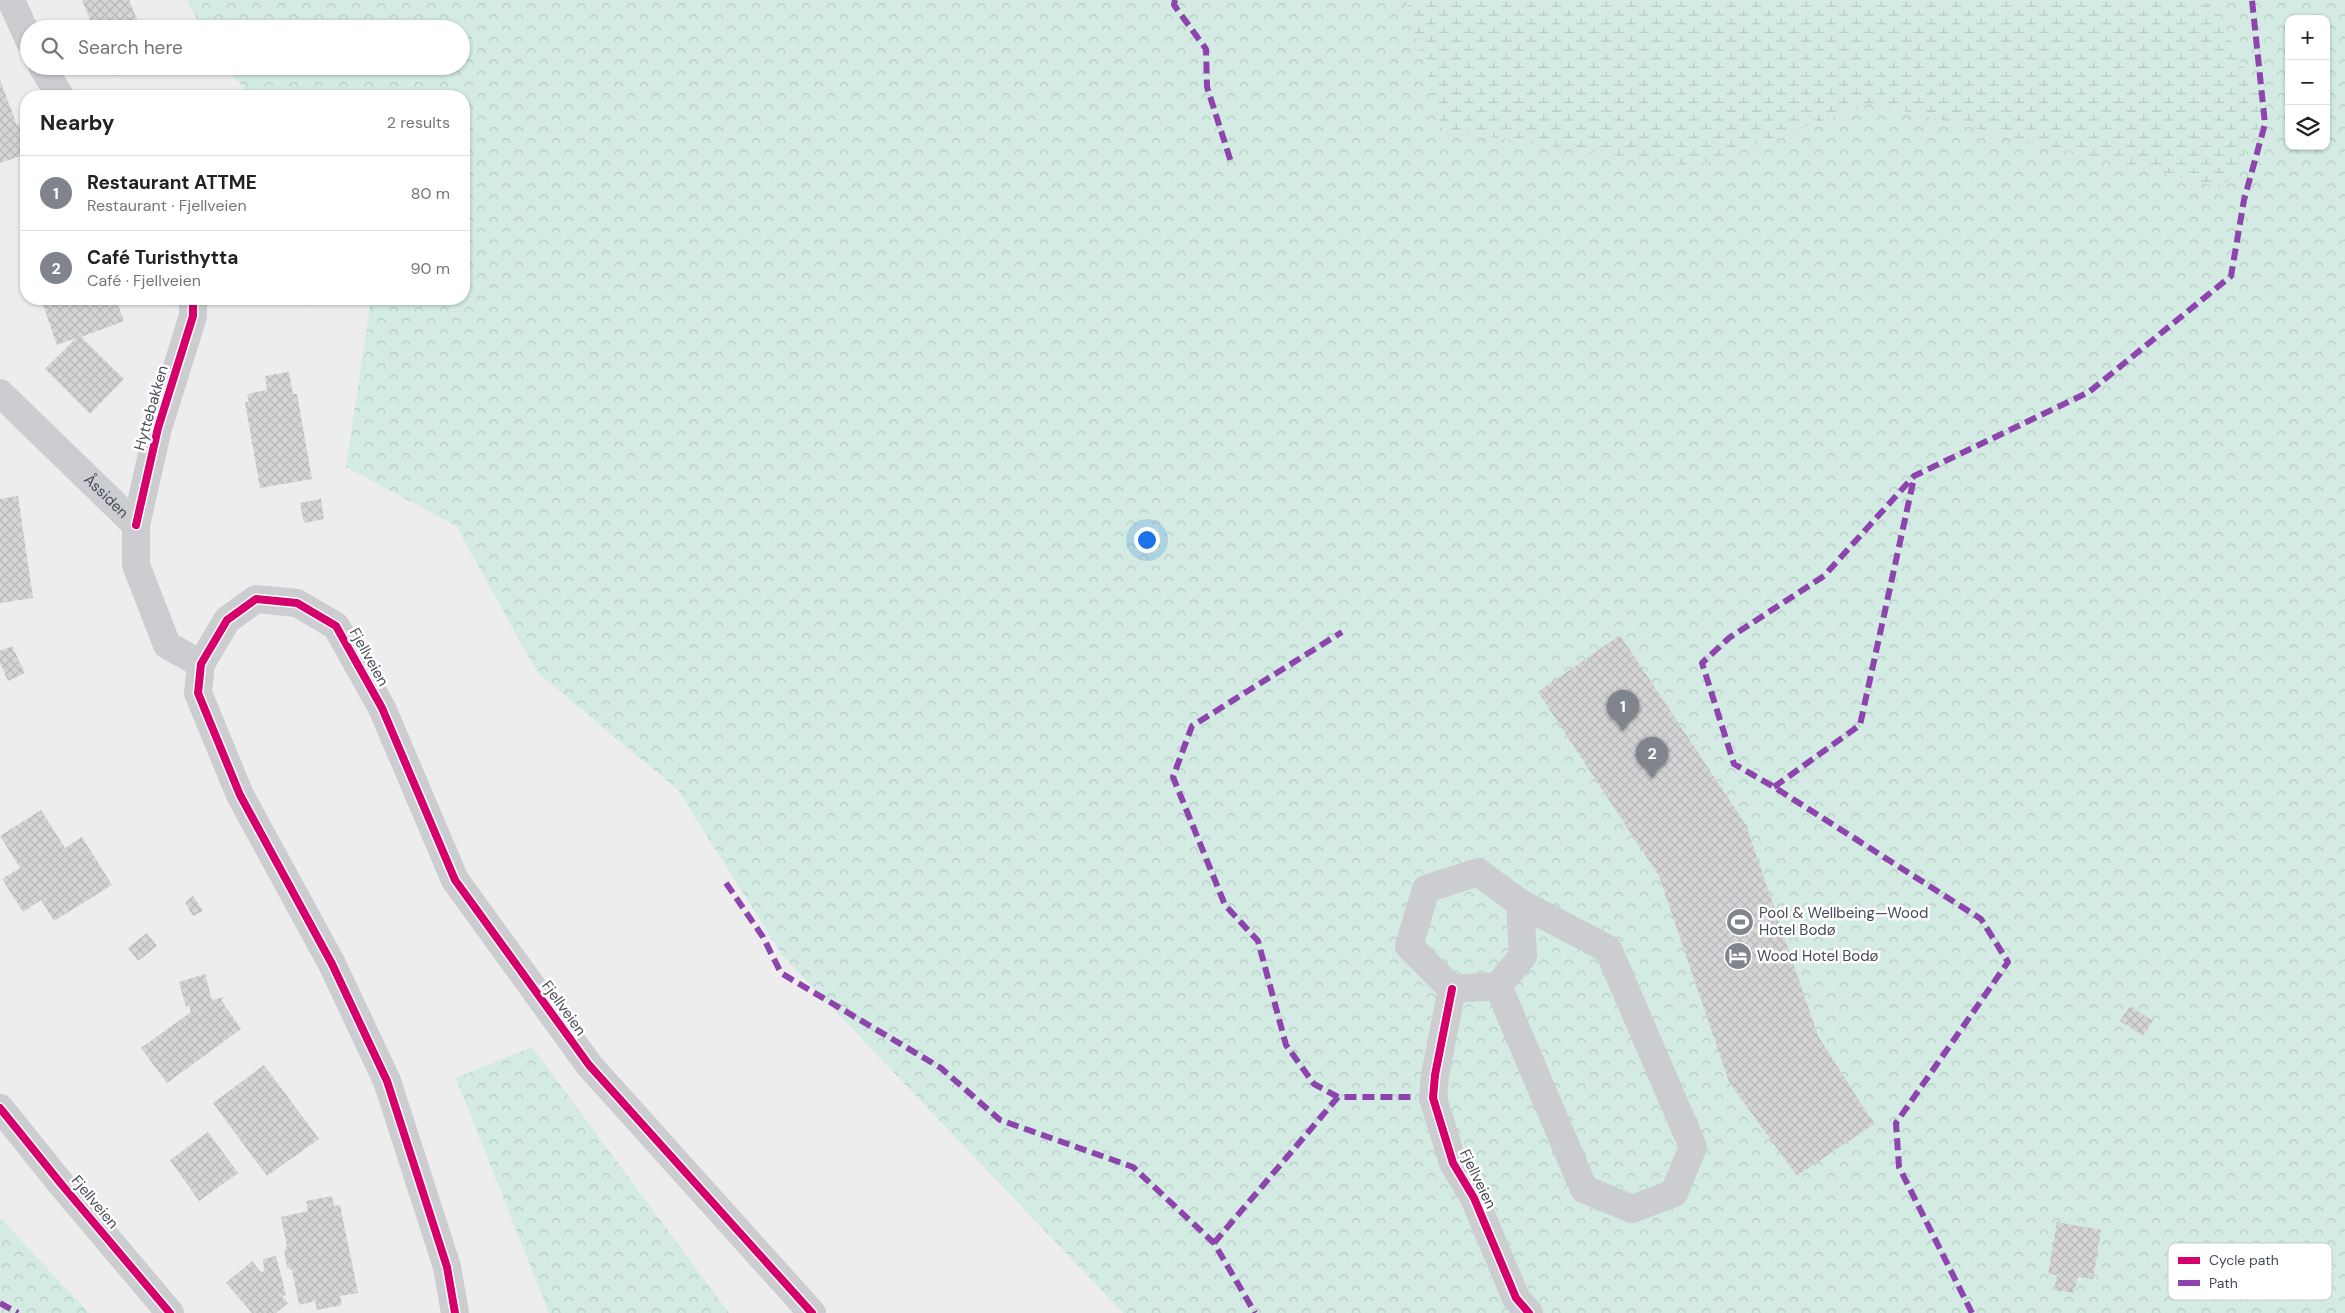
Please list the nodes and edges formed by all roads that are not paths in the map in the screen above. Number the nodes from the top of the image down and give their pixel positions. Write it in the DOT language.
graph roads {
  1 [pos="11,0"];
  2 [pos="20,20"];
  3 [pos="47,75"];
  4 [pos="56,90"];
  5 [pos="193,305"];
  6 [pos="0,393"];
  7 [pos="136,525"];
  8 [pos="201,664"];
  9 [pos="1520,903"];
  10 [pos="1498,986"];
  11 [pos="1452,989"];
  12 [pos="0,1108"];
  13 [pos="170,1313"];
  14 [pos="455,1313"];
  15 [pos="812,1313"];
  16 [pos="1529,1313"];
  1 -- 2 [label="street"];
  3 -- 4 [label="street"];
  5 -- 7 [label="street, Hyttebakken"];
  6 -- 7 [label="street, Åssiden"];
  7 -- 8 [label="street, Åssiden"];
  8 -- 14 [label="street, Fjellveien"];
  8 -- 15 [label="street, Fjellveien"];
  9 -- 10 [label="street"];
  9 -- 10 [label="street"];
  9 -- 11 [label="street"];
  10 -- 11 [label="street"];
  11 -- 16 [label="street, Fjellveien"];
  12 -- 13 [label="street, Fjellveien"];
}
